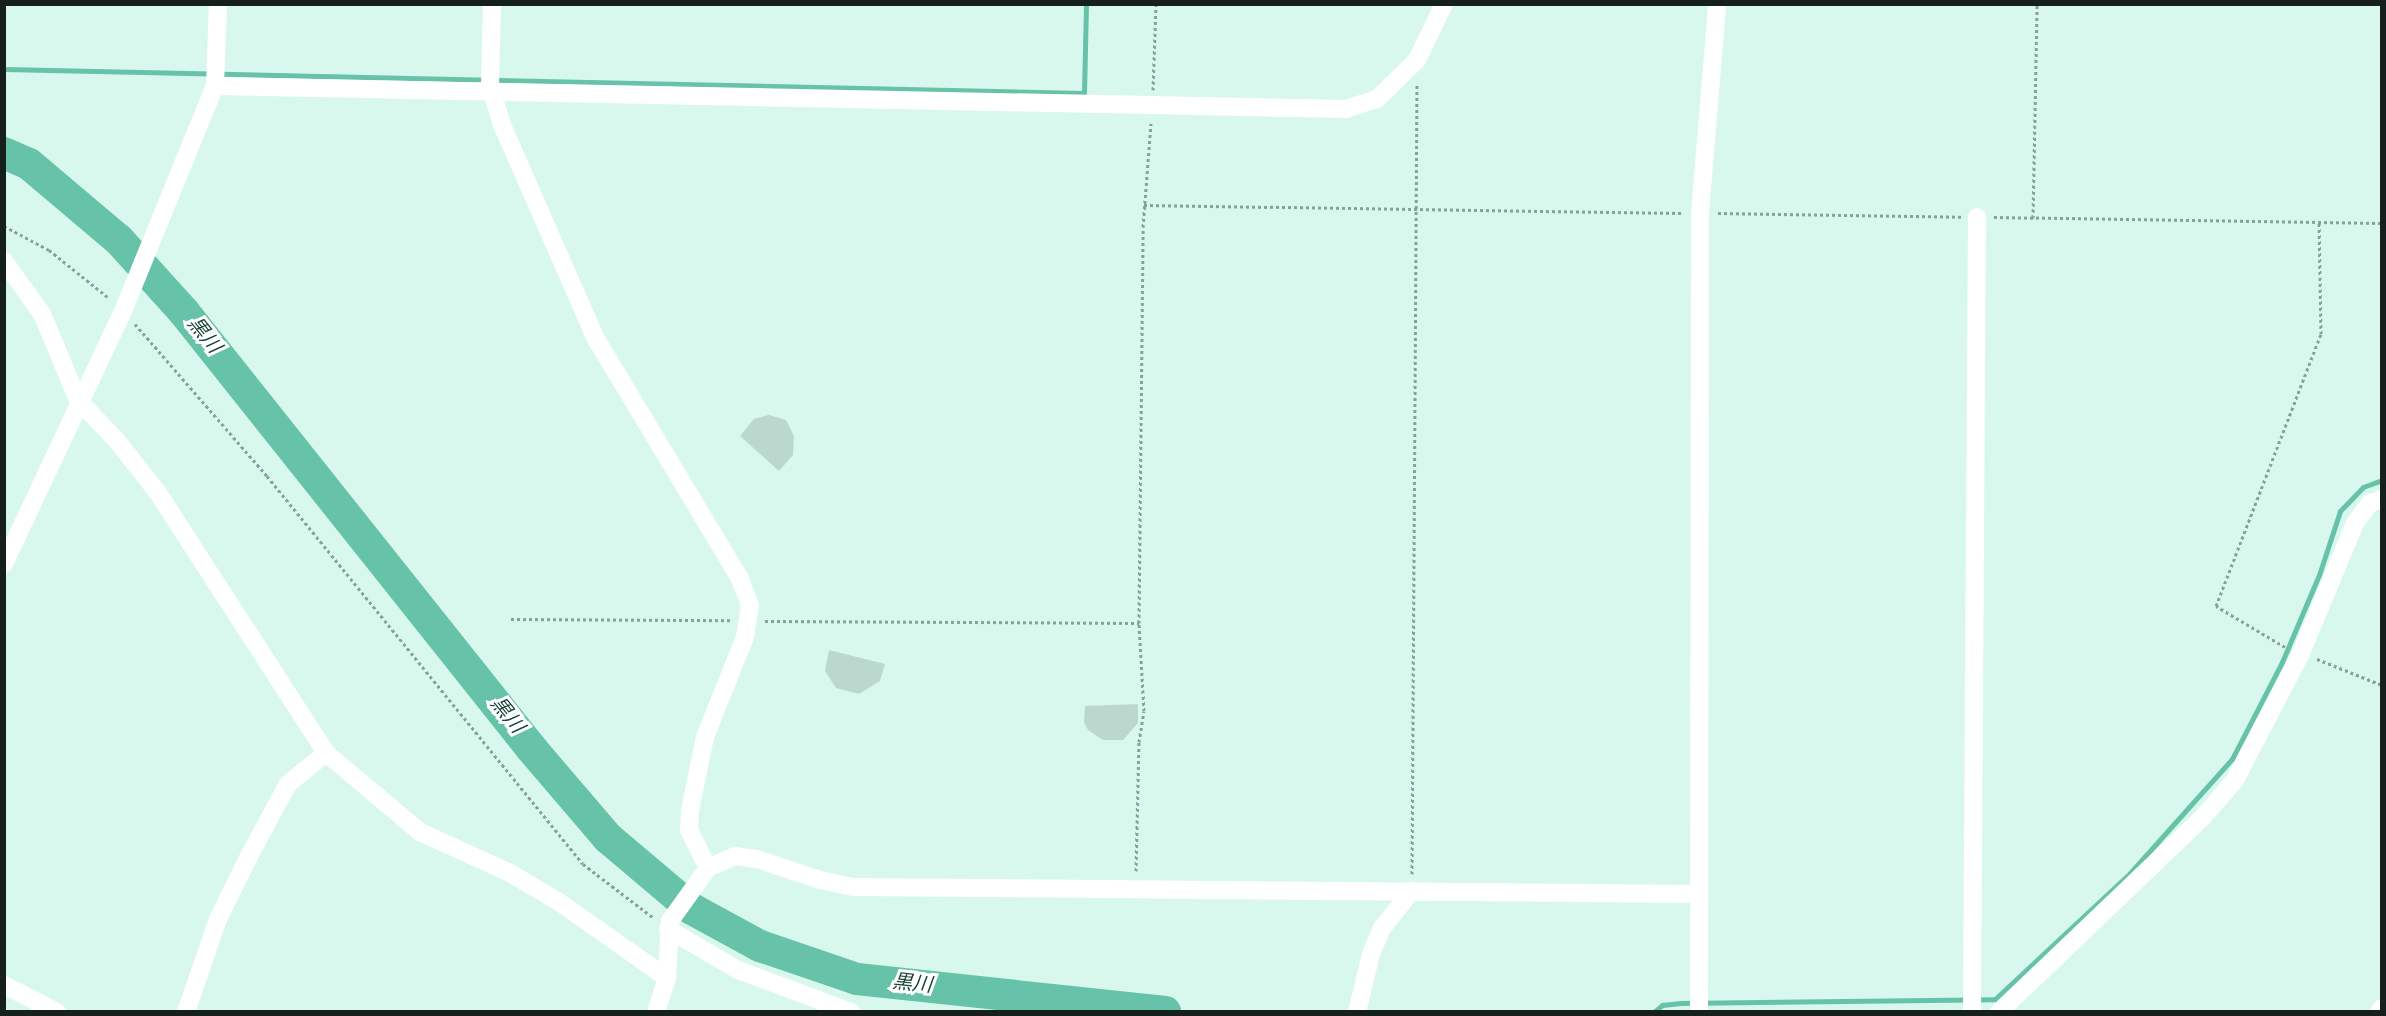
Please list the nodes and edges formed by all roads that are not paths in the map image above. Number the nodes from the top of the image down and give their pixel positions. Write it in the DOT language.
graph roads {
  1 [pos="218,4"];
  2 [pos="492,4"];
  3 [pos="1444,4"];
  4 [pos="1717,4"];
  5 [pos="215,86"];
  6 [pos="492,92"];
  7 [pos="1977,217"];
  8 [pos="4,261"];
  9 [pos="78,400"];
  10 [pos="2382,499"];
  11 [pos="4,564"];
  12 [pos="326,753"];
  13 [pos="706,872"];
  14 [pos="1412,891"];
  15 [pos="1699,894"];
  16 [pos="669,925"];
  17 [pos="667,978"];
  18 [pos="4,984"];
  19 [pos="1699,1003"];
  20 [pos="57,1011"];
  21 [pos="186,1011"];
  22 [pos="656,1011"];
  23 [pos="851,1011"];
  24 [pos="1357,1011"];
  25 [pos="1972,1011"];
  26 [pos="1999,1011"];
  1 -- 5 [label="street"];
  2 -- 6 [label="street"];
  3 -- 6 [label="street"];
  4 -- 15 [label="street"];
  5 -- 6 [label="street"];
  5 -- 9 [label="street"];
  6 -- 13 [label="street"];
  7 -- 25 [label="street"];
  8 -- 9 [label="street"];
  9 -- 11 [label="street"];
  9 -- 12 [label="street"];
  10 -- 26 [label="street"];
  12 -- 17 [label="street"];
  12 -- 21 [label="street"];
  13 -- 14 [label="street"];
  13 -- 16 [label="street"];
  14 -- 15 [label="street"];
  14 -- 24 [label="street"];
  15 -- 19 [label="street"];
  16 -- 17 [label="street"];
  16 -- 23 [label="street"];
  17 -- 22 [label="street"];
  18 -- 20 [label="street"];
}
